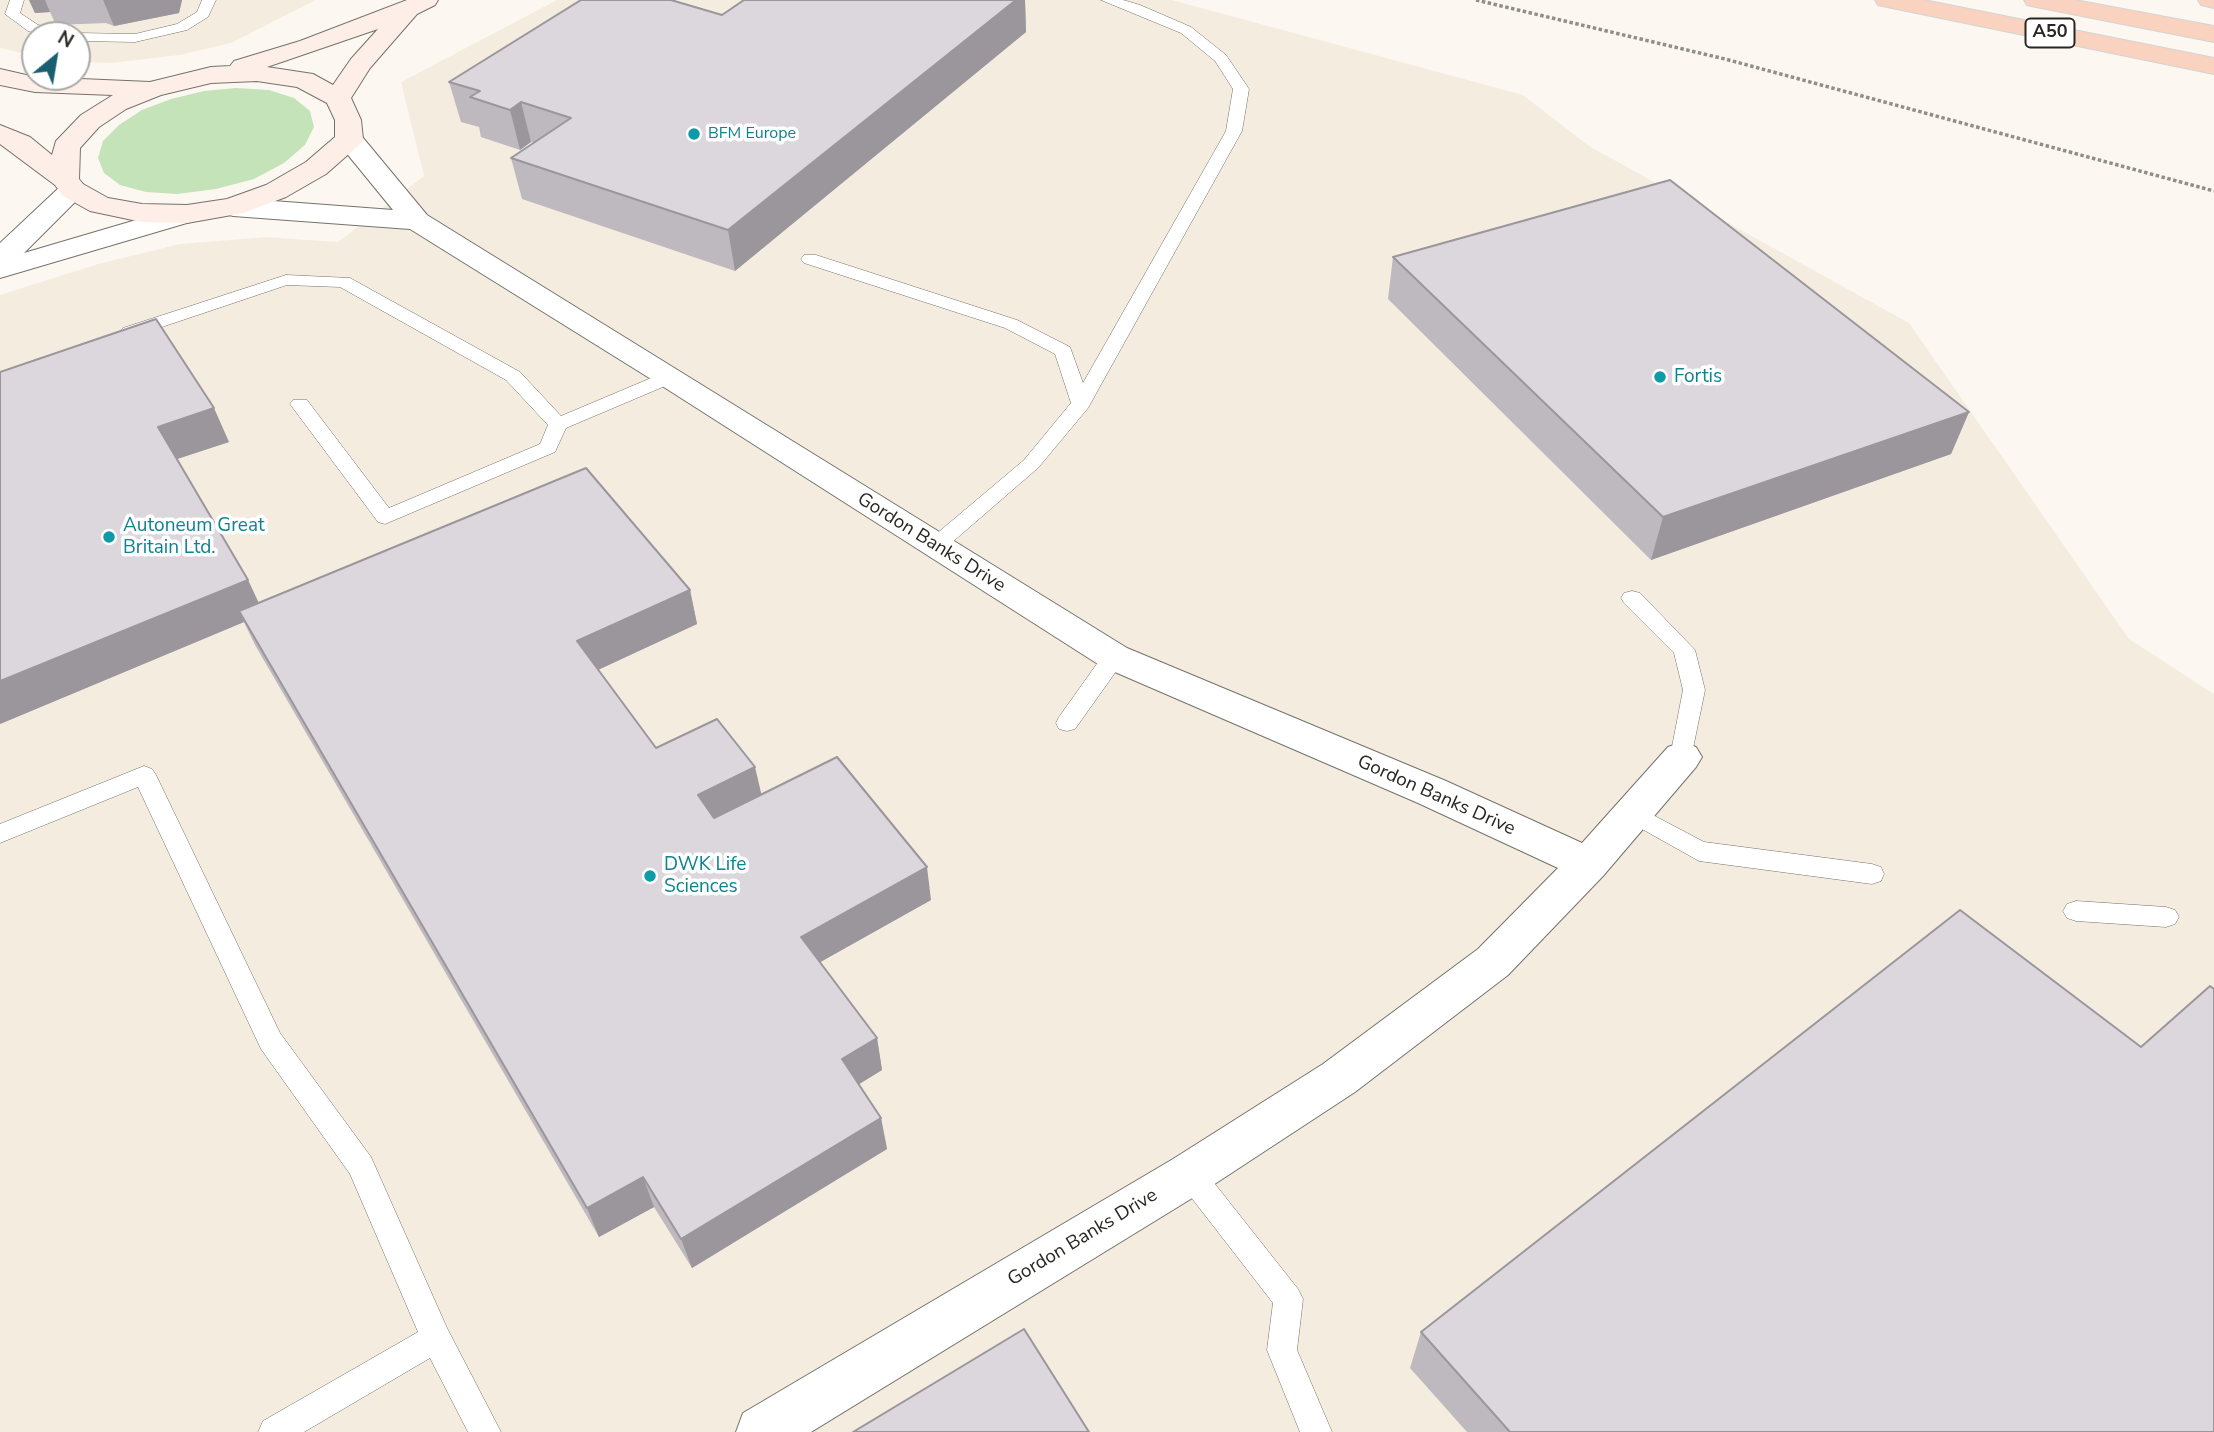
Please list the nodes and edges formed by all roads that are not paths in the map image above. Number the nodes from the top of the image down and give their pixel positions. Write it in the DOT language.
graph roads {
  1 [pos="17,0"];
  2 [pos="209,0"];
  3 [pos="1108,0"];
  4 [pos="1887,0"];
  5 [pos="2036,0"];
  6 [pos="418,5"];
  7 [pos="22,21"];
  8 [pos="2214,34"];
  9 [pos="91,37"];
  10 [pos="2214,66"];
  11 [pos="211,75"];
  12 [pos="0,77"];
  13 [pos="152,89"];
  14 [pos="338,98"];
  15 [pos="0,133"];
  16 [pos="349,139"];
  17 [pos="69,185"];
  18 [pos="233,208"];
  19 [pos="187,214"];
  20 [pos="416,221"];
  21 [pos="0,259"];
  22 [pos="810,259"];
  23 [pos="0,269"];
  24 [pos="117,335"];
  25 [pos="670,377"];
  26 [pos="300,404"];
  27 [pos="1081,404"];
  28 [pos="558,424"];
  29 [pos="935,546"];
  30 [pos="1632,597"];
  31 [pos="1114,657"];
  32 [pos="1067,723"];
  33 [pos="1682,757"];
  34 [pos="1633,814"];
  35 [pos="0,834"];
  36 [pos="1588,864"];
  37 [pos="1872,874"];
  38 [pos="2076,911"];
  39 [pos="2166,917"];
  40 [pos="1190,1174"];
  41 [pos="436,1338"];
  42 [pos="274,1432"];
  43 [pos="485,1432"];
  44 [pos="762,1432"];
  45 [pos="1316,1432"];
  1 -- 7 [label="lane"];
  2 -- 9 [label="lane"];
  3 -- 27 [label="lane"];
  4 -- 10 [label="highway, A50"];
  5 -- 8 [label="highway, A50"];
  6 -- 11 [label="main road"];
  6 -- 14 [label="main road"];
  11 -- 13 [label="main road"];
  11 -- 14 [label="main road"];
  12 -- 13 [label="main road"];
  13 -- 17 [label="main road"];
  14 -- 16 [label="main road"];
  15 -- 17 [label="main road"];
  16 -- 18 [label="main road"];
  16 -- 20 [label="street"];
  17 -- 19 [label="main road"];
  17 -- 21 [label="street"];
  18 -- 19 [label="main road"];
  18 -- 20 [label="street"];
  19 -- 23 [label="street"];
  20 -- 25 [label="street, Gordon Banks Drive"];
  22 -- 27 [label="lane"];
  24 -- 28 [label="lane"];
  25 -- 28 [label="lane"];
  25 -- 29 [label="street, Gordon Banks Drive"];
  26 -- 28 [label="lane"];
  27 -- 29 [label="lane"];
  29 -- 31 [label="street, Gordon Banks Drive"];
  30 -- 33 [label="lane"];
  31 -- 32 [label="lane"];
  31 -- 36 [label="street, Gordon Banks Drive"];
  33 -- 34 [label="street"];
  34 -- 36 [label="street"];
  34 -- 37 [label="lane"];
  35 -- 41 [label="lane"];
  36 -- 40 [label="street, Gordon Banks Drive"];
  38 -- 39 [label="lane"];
  40 -- 44 [label="street, Gordon Banks Drive"];
  40 -- 45 [label="lane"];
  41 -- 42 [label="lane"];
  41 -- 43 [label="lane"];
}
